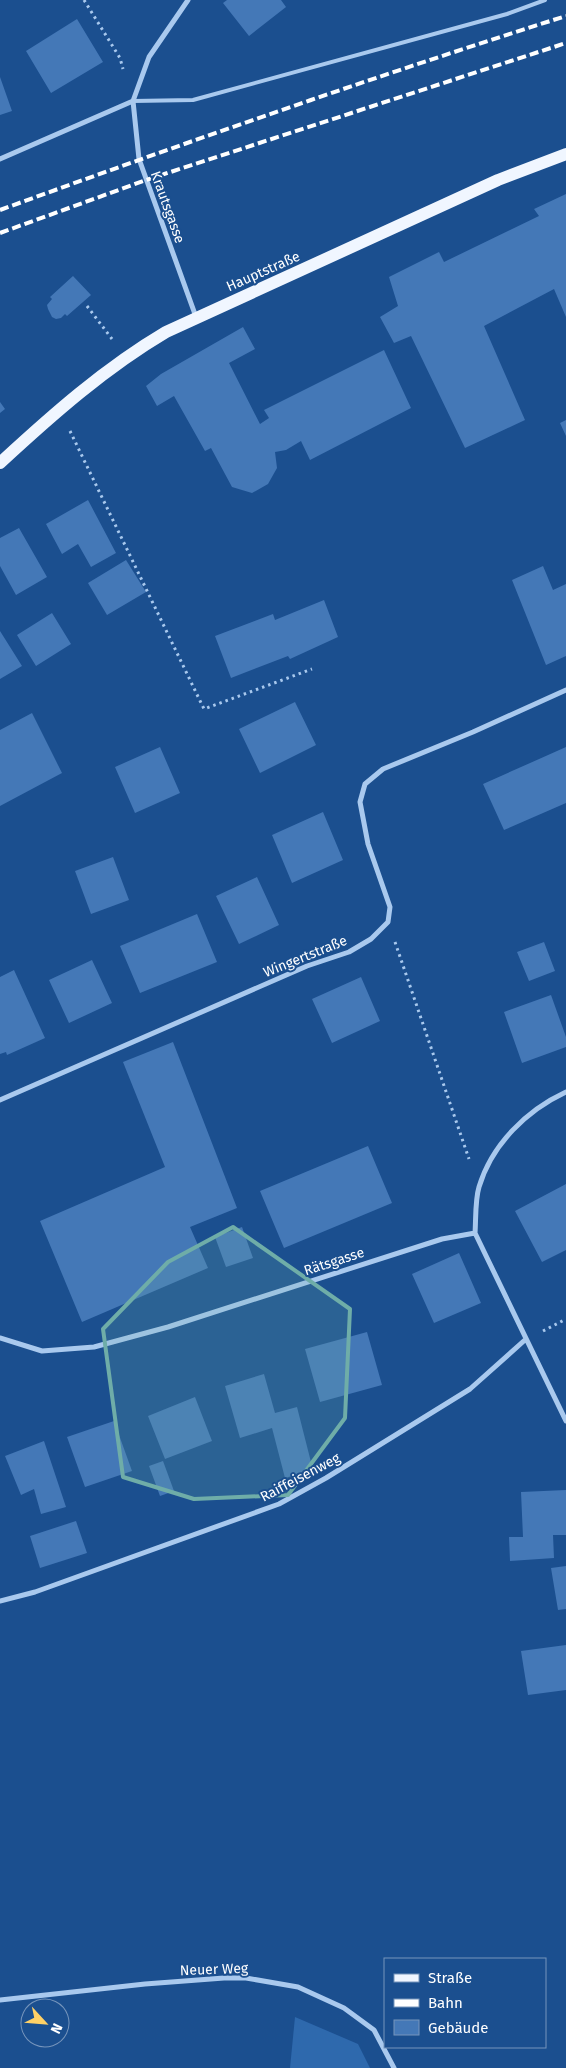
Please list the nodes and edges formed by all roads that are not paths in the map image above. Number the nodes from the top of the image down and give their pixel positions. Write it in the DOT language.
graph roads {
  1 [pos="188,0"];
  2 [pos="544,0"];
  3 [pos="133,101"];
  4 [pos="566,154"];
  5 [pos="0,159"];
  6 [pos="196,317"];
  7 [pos="0,463"];
  8 [pos="566,690"];
  9 [pos="566,1092"];
  10 [pos="0,1100"];
  11 [pos="475,1233"];
  12 [pos="0,1338"];
  13 [pos="526,1339"];
  14 [pos="566,1420"];
  15 [pos="0,1601"];
  16 [pos="0,2000"];
  17 [pos="394,2068"];
  1 -- 3 [label="street, Krautsgasse"];
  2 -- 3 [label="lane"];
  3 -- 5 [label="street"];
  3 -- 6 [label="street, Krautsgasse"];
  4 -- 6 [label="main road, Hauptstraße"];
  6 -- 7 [label="main road, Hauptstraße"];
  8 -- 10 [label="street, Wingertstraße"];
  9 -- 11 [label="street"];
  11 -- 12 [label="street, Rätsgasse"];
  11 -- 13 [label="street"];
  13 -- 14 [label="street"];
  13 -- 15 [label="street, Raiffeisenweg"];
  16 -- 17 [label="street, Neuer Weg"];
}
